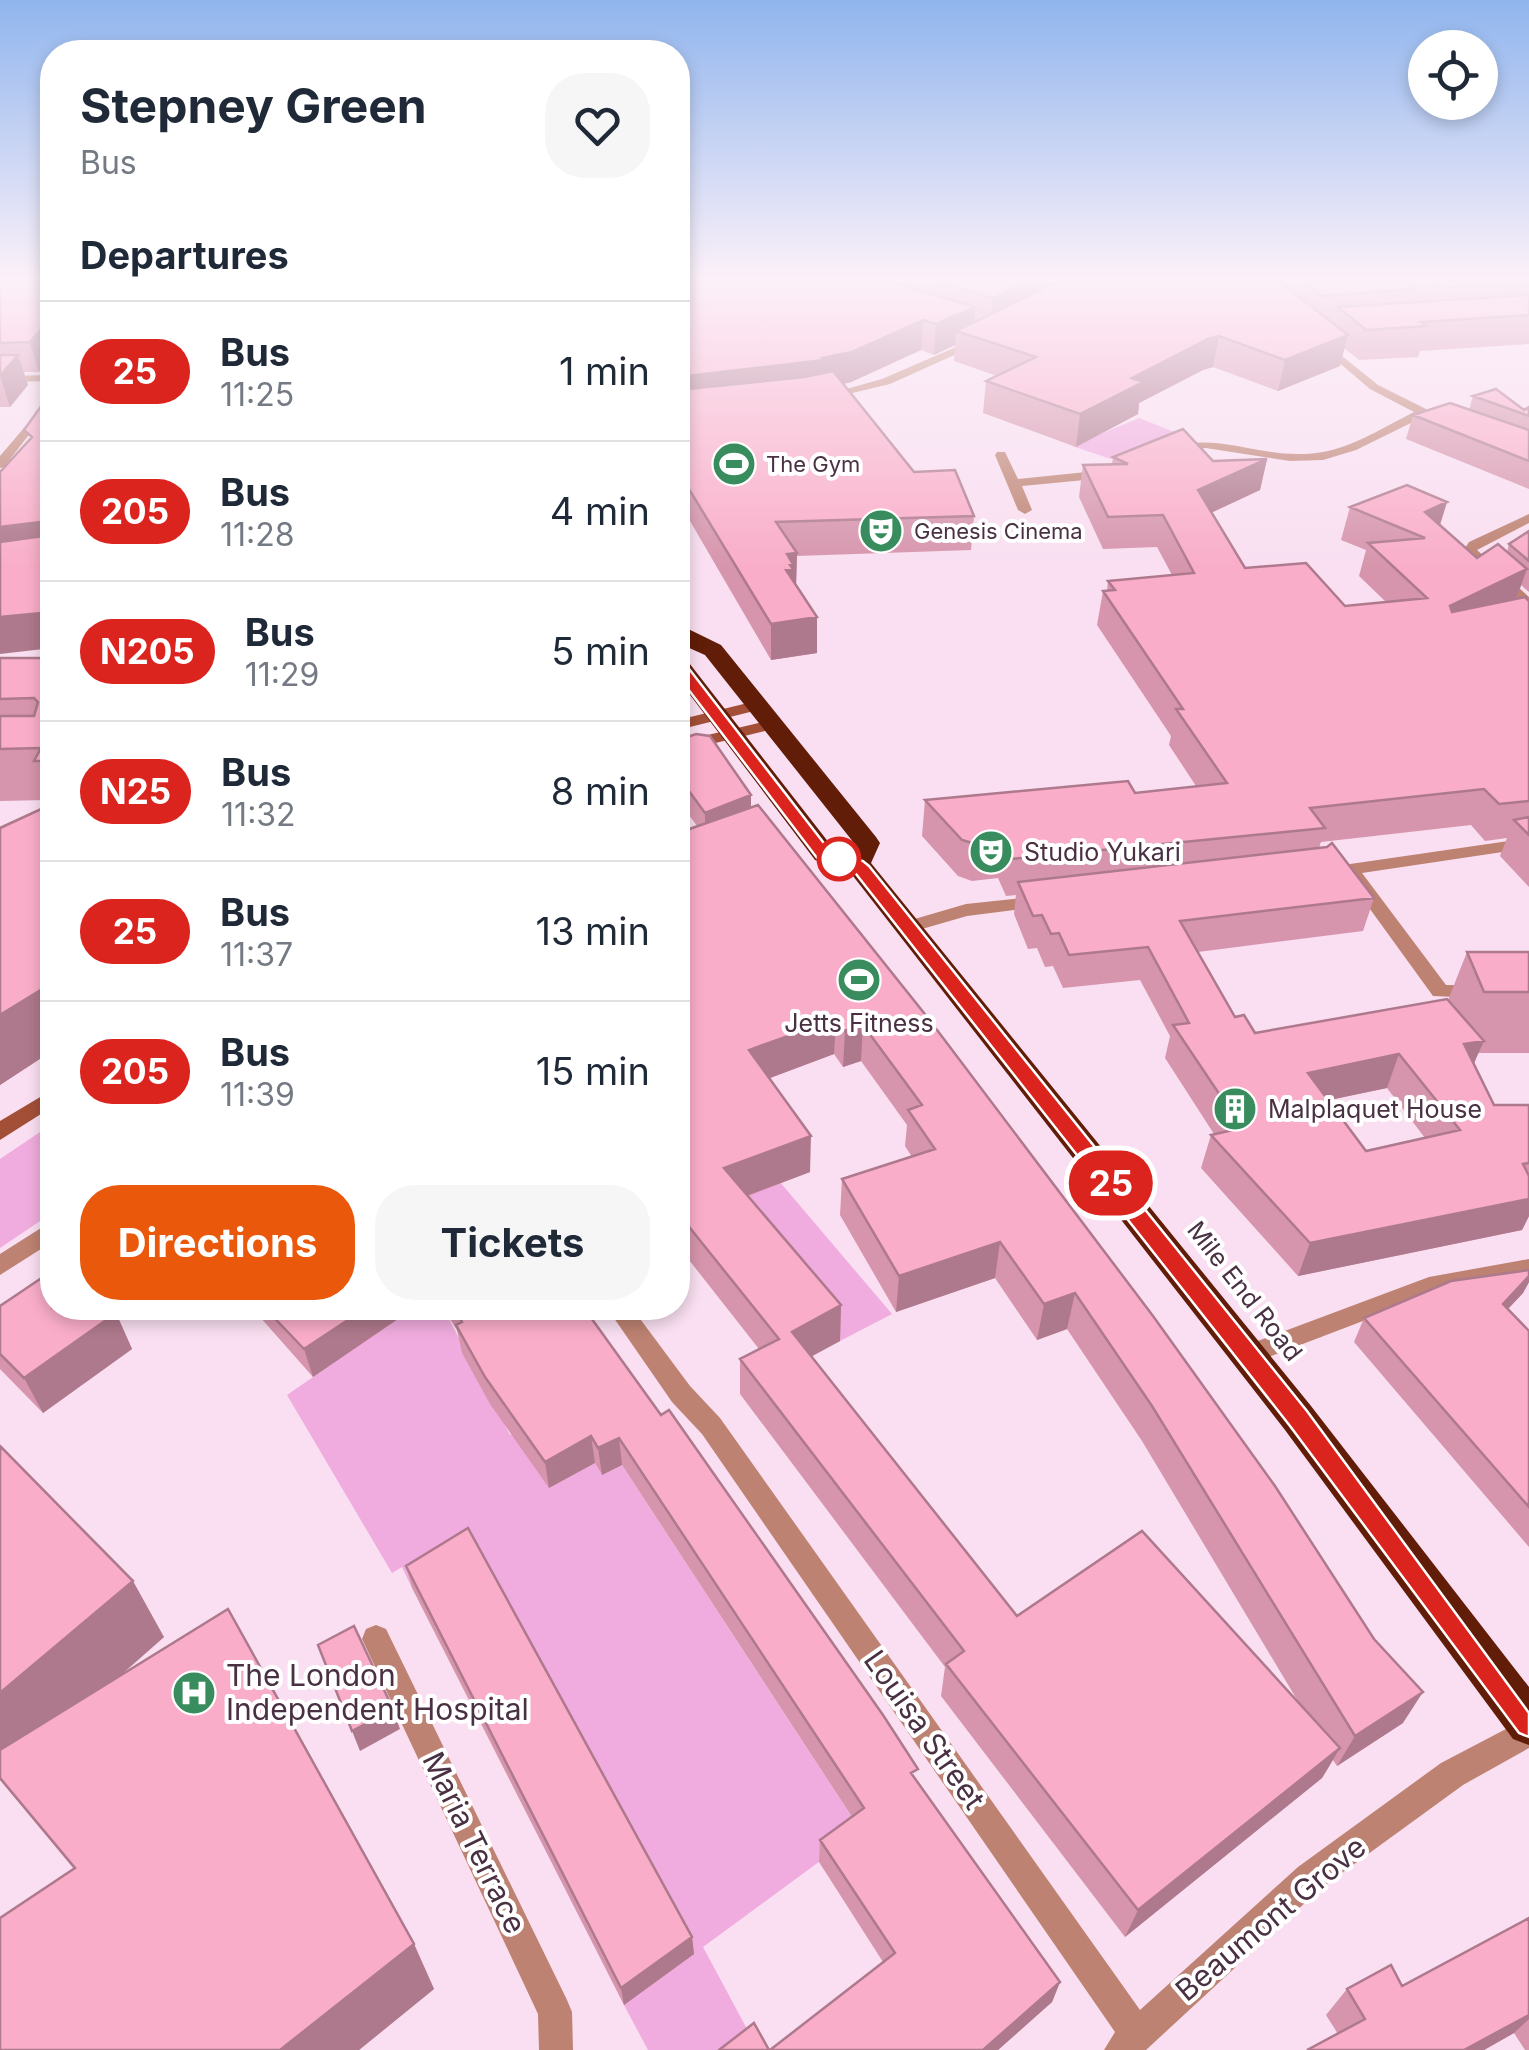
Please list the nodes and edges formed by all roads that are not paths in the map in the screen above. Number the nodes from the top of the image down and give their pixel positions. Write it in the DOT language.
graph roads {
  1 [pos="897,377"];
  2 [pos="1362,377"];
  3 [pos="40,378"];
  4 [pos="0,379"];
  5 [pos="805,400"];
  6 [pos="40,413"];
  7 [pos="1422,414"];
  8 [pos="1440,420"];
  9 [pos="1163,454"];
  10 [pos="1001,455"];
  11 [pos="0,464"];
  12 [pos="1115,472"];
  13 [pos="1014,482"];
  14 [pos="1026,510"];
  15 [pos="1529,518"];
  16 [pos="1529,605"];
  17 [pos="690,642"];
  18 [pos="690,679"];
  19 [pos="718,714"];
  20 [pos="764,715"];
  21 [pos="690,721"];
  22 [pos="734,736"];
  23 [pos="690,744"];
  24 [pos="1529,843"];
  25 [pos="857,864"];
  26 [pos="1066,899"];
  27 [pos="908,927"];
  28 [pos="1529,993"];
  29 [pos="40,1105"];
  30 [pos="0,1132"];
  31 [pos="40,1238"];
  32 [pos="0,1266"];
  33 [pos="1529,1268"];
  34 [pos="628,1320"];
  35 [pos="1248,1355"];
  36 [pos="376,1639"];
  37 [pos="1529,1723"];
  38 [pos="1529,1732"];
  39 [pos="1129,2042"];
  40 [pos="556,2050"];
  1 -- 5 [label="street"];
  2 -- 7 [label="street"];
  3 -- 4 [label="street"];
  6 -- 11 [label="street"];
  7 -- 8 [label="street"];
  7 -- 9 [label="street"];
  10 -- 13 [label="street"];
  12 -- 13 [label="street"];
  13 -- 14 [label="street"];
  15 -- 16 [label="street"];
  17 -- 20 [label="highway, Mile End Road"];
  18 -- 19 [label="highway, Mile End Road"];
  19 -- 20 [label="main road"];
  19 -- 21 [label="main road"];
  19 -- 22 [label="highway, Mile End Road"];
  20 -- 22 [label="main road"];
  20 -- 25 [label="highway, Mile End Road"];
  22 -- 23 [label="main road"];
  22 -- 25 [label="highway, Mile End Road"];
  24 -- 28 [label="street"];
  25 -- 27 [label="highway, Mile End Road"];
  26 -- 27 [label="street"];
  27 -- 35 [label="highway, Mile End Road"];
  29 -- 30 [label="main road"];
  31 -- 32 [label="street"];
  33 -- 35 [label="street"];
  34 -- 39 [label="street, Louisa Street"];
  35 -- 37 [label="highway, Mile End Road"];
  36 -- 40 [label="street, Maria Terrace"];
  38 -- 39 [label="street, Beaumont Grove"];
}
